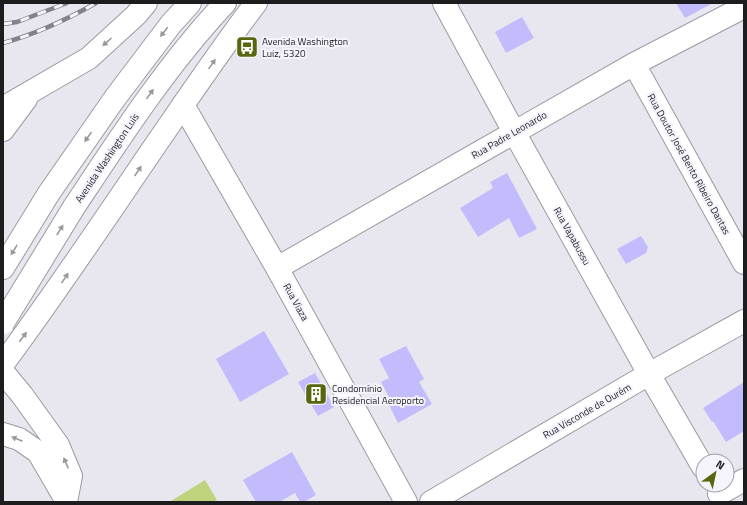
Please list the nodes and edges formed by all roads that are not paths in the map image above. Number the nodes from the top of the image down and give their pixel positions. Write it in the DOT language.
graph roads {
  1 [pos="146,3"];
  2 [pos="190,3"];
  3 [pos="226,3"];
  4 [pos="256,3"];
  5 [pos="448,4"];
  6 [pos="744,7"];
  7 [pos="634,64"];
  8 [pos="30,93"];
  9 [pos="183,105"];
  10 [pos="3,108"];
  11 [pos="3,130"];
  12 [pos="514,132"];
  13 [pos="744,263"];
  14 [pos="3,268"];
  15 [pos="277,268"];
  16 [pos="3,304"];
  17 [pos="43,311"];
  18 [pos="744,321"];
  19 [pos="3,323"];
  20 [pos="3,364"];
  21 [pos="3,372"];
  22 [pos="649,374"];
  23 [pos="3,434"];
  24 [pos="695,453"];
  25 [pos="744,480"];
  26 [pos="718,494"];
  27 [pos="66,501"];
  28 [pos="406,502"];
  29 [pos="431,502"];
  1 -- 8 [label="main road, one-way"];
  2 -- 14 [label="main road, one-way"];
  19 -- 3 [label="main road, Avenida Washington Luís, one-way, bridge"];
  9 -- 4 [label="main road, one-way"];
  5 -- 12 [label="main road, Rua Vapabussu"];
  6 -- 7 [label="main road, Rua Padre Leonardo"];
  7 -- 12 [label="main road, Rua Padre Leonardo"];
  7 -- 13 [label="main road, Rua Doutor José Bento Ribeiro Dantas"];
  8 -- 10 [label="main road"];
  8 -- 11 [label="main road"];
  9 -- 15 [label="main road, Rua Viaza"];
  17 -- 9 [label="main road, one-way"];
  12 -- 15 [label="main road, Rua Padre Leonardo"];
  12 -- 22 [label="main road, Rua Vapabussu"];
  15 -- 28 [label="main road, Rua Viaza"];
  16 -- 17 [label="main road"];
  20 -- 17 [label="main road, one-way"];
  18 -- 22 [label="main road, Rua Visconde de Ourém"];
  27 -- 21 [label="main road, one-way"];
  22 -- 24 [label="main road, Rua Vapabussu"];
  22 -- 29 [label="main road, Rua Visconde de Ourém"];
  27 -- 23 [label="main road, one-way"];
  25 -- 26 [label="main road"];
}
